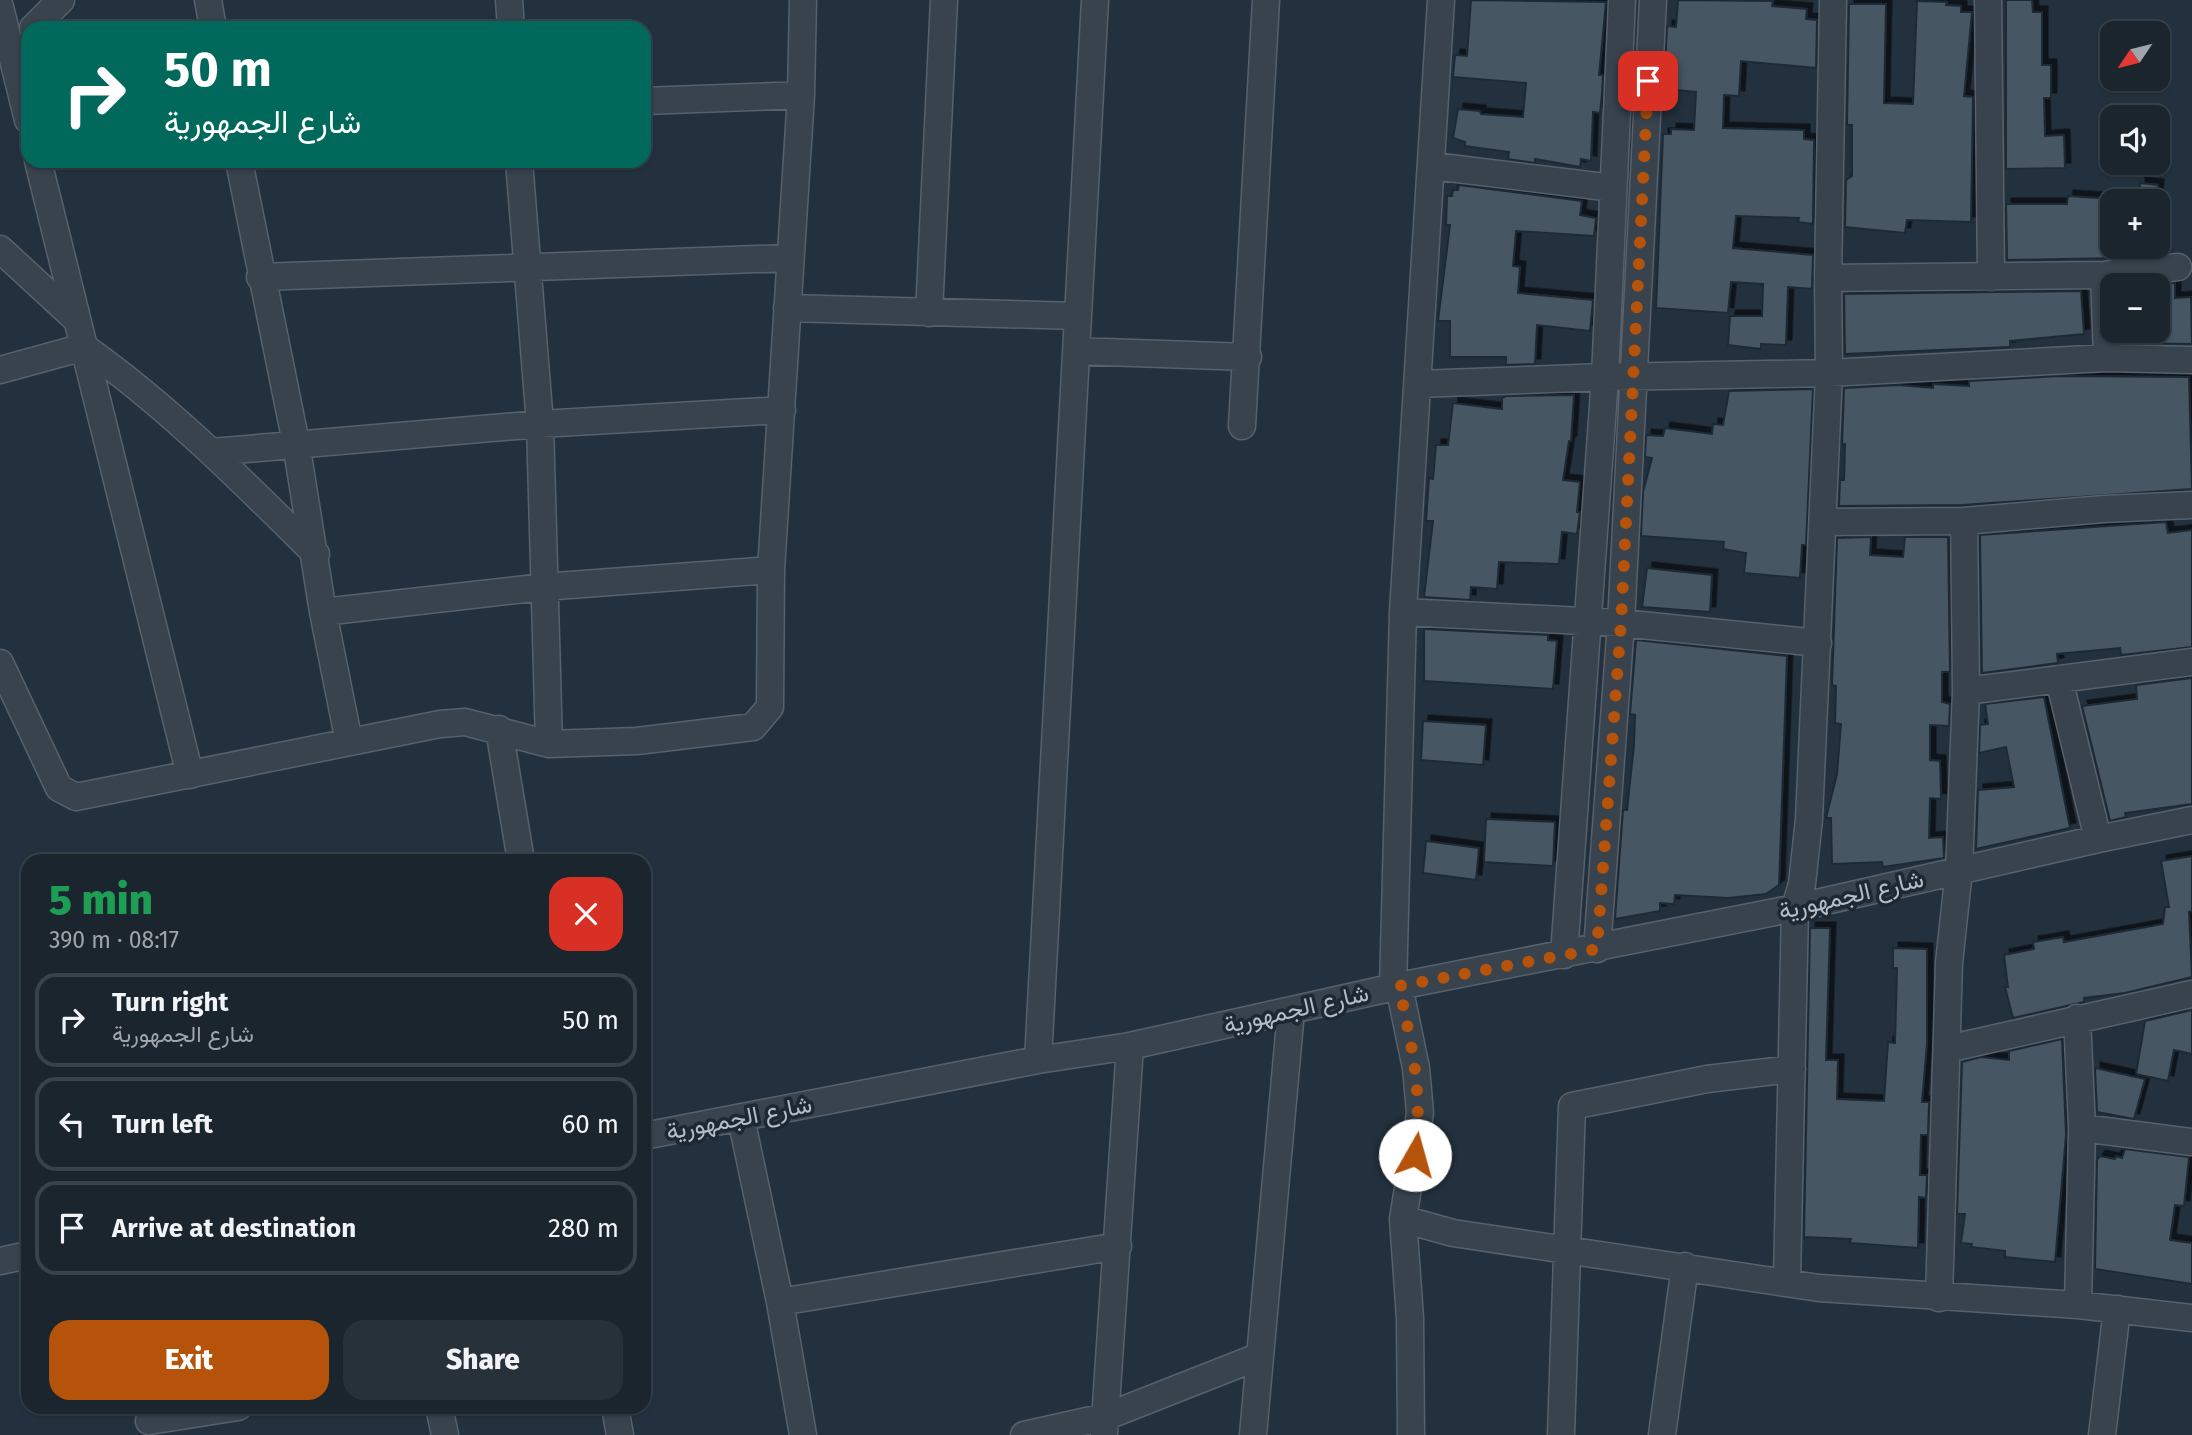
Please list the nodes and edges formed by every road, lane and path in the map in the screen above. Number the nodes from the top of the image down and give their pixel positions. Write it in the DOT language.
graph roads {
  1 [pos="61,0"];
  2 [pos="208,0"];
  3 [pos="509,0"];
  4 [pos="803,0"];
  5 [pos="944,0"];
  6 [pos="1095,0"];
  7 [pos="1266,0"];
  8 [pos="1441,0"];
  9 [pos="1622,0"];
  10 [pos="1653,0"];
  11 [pos="1833,0"];
  12 [pos="1989,0"];
  13 [pos="0,7"];
  14 [pos="40,21"];
  15 [pos="212,21"];
  16 [pos="510,21"];
  17 [pos="13,48"];
  18 [pos="21,86"];
  19 [pos="801,95"];
  20 [pos="651,101"];
  21 [pos="1433,166"];
  22 [pos="40,168"];
  23 [pos="240,168"];
  24 [pos="519,168"];
  25 [pos="1613,188"];
  26 [pos="0,249"];
  27 [pos="788,258"];
  28 [pos="2178,267"];
  29 [pos="526,269"];
  30 [pos="2122,273"];
  31 [pos="2100,275"];
  32 [pos="1991,277"];
  33 [pos="260,278"];
  34 [pos="1828,278"];
  35 [pos="787,308"];
  36 [pos="929,313"];
  37 [pos="1077,316"];
  38 [pos="76,319"];
  39 [pos="2106,343"];
  40 [pos="83,347"];
  41 [pos="1076,351"];
  42 [pos="1248,357"];
  43 [pos="2107,358"];
  44 [pos="2192,360"];
  45 [pos="0,370"];
  46 [pos="1829,373"];
  47 [pos="1605,377"];
  48 [pos="1633,377"];
  49 [pos="1418,384"];
  50 [pos="782,410"];
  51 [pos="540,424"];
  52 [pos="1242,426"];
  53 [pos="296,443"];
  54 [pos="212,452"];
  55 [pos="2192,505"];
  56 [pos="1964,521"];
  57 [pos="1824,522"];
  58 [pos="316,554"];
  59 [pos="771,570"];
  60 [pos="542,587"];
  61 [pos="323,612"];
  62 [pos="1403,612"];
  63 [pos="1589,622"];
  64 [pos="1621,623"];
  65 [pos="1818,643"];
  66 [pos="2192,662"];
  67 [pos="0,663"];
  68 [pos="2059,679"];
  69 [pos="1966,691"];
  70 [pos="499,729"];
  71 [pos="349,742"];
  72 [pos="549,744"];
  73 [pos="190,775"];
  74 [pos="2192,820"];
  75 [pos="2098,839"];
  76 [pos="520,854"];
  77 [pos="1959,870"];
  78 [pos="1795,908"];
  79 [pos="1597,949"];
  80 [pos="1564,955"];
  81 [pos="1396,987"];
  82 [pos="2192,994"];
  83 [pos="1291,1011"];
  84 [pos="2077,1018"];
  85 [pos="1130,1046"];
  86 [pos="1947,1049"];
  87 [pos="1038,1060"];
  88 [pos="1792,1069"];
  89 [pos="741,1118"];
  90 [pos="2082,1128"];
  91 [pos="651,1135"];
  92 [pos="2192,1142"];
  93 [pos="1403,1219"];
  94 [pos="1118,1246"];
  95 [pos="1566,1250"];
  96 [pos="21,1256"];
  97 [pos="0,1261"];
  98 [pos="1685,1266"];
  99 [pos="1787,1281"];
  100 [pos="1939,1298"];
  101 [pos="780,1301"];
  102 [pos="2078,1305"];
  103 [pos="2117,1309"];
  104 [pos="2192,1318"];
  105 [pos="1260,1356"];
  106 [pos="194,1414"];
  107 [pos="440,1414"];
  108 [pos="616,1414"];
  109 [pos="149,1421"];
  110 [pos="1104,1426"];
  111 [pos="445,1435"];
  112 [pos="620,1435"];
  113 [pos="803,1435"];
  114 [pos="1024,1435"];
  115 [pos="1253,1435"];
  116 [pos="1411,1435"];
  117 [pos="1560,1435"];
  118 [pos="1662,1435"];
  119 [pos="2102,1435"];
  1 -- 14 [label="street"];
  2 -- 15 [label="street"];
  3 -- 16 [label="street"];
  4 -- 19 [label="street"];
  5 -- 36 [label="street"];
  6 -- 37 [label="street"];
  7 -- 42 [label="street"];
  8 -- 21 [label="street"];
  9 -- 25 [label="street"];
  10 -- 48 [label="street"];
  11 -- 34 [label="street"];
  12 -- 32 [label="street"];
  13 -- 17 [label="street"];
  17 -- 18 [label="street"];
  19 -- 20 [label="street"];
  19 -- 27 [label="street"];
  21 -- 25 [label="street"];
  21 -- 49 [label="street"];
  22 -- 38 [label="street"];
  23 -- 33 [label="street"];
  24 -- 29 [label="street"];
  25 -- 47 [label="street"];
  26 -- 38 [label="street"];
  27 -- 29 [label="street"];
  27 -- 35 [label="street"];
  28 -- 30 [label="street"];
  29 -- 33 [label="street"];
  29 -- 51 [label="street"];
  31 -- 32 [label="street"];
  32 -- 34 [label="street"];
  33 -- 53 [label="street"];
  34 -- 46 [label="street"];
  35 -- 36 [label="street"];
  35 -- 50 [label="street"];
  36 -- 37 [label="street"];
  37 -- 41 [label="street"];
  38 -- 40 [label="street"];
  39 -- 43 [label="street"];
  40 -- 45 [label="street"];
  40 -- 54 [label="street"];
  40 -- 73 [label="street"];
  41 -- 42 [label="street"];
  41 -- 87 [label="street"];
  42 -- 52 [label="street"];
  43 -- 44 [label="street"];
  43 -- 46 [label="street"];
  46 -- 48 [label="street"];
  46 -- 57 [label="street"];
  47 -- 48 [label="street"];
  47 -- 49 [label="street"];
  47 -- 63 [label="street"];
  48 -- 64 [label="street"];
  49 -- 62 [label="street"];
  50 -- 51 [label="street"];
  50 -- 59 [label="street"];
  51 -- 53 [label="street"];
  51 -- 60 [label="street"];
  53 -- 54 [label="street"];
  53 -- 58 [label="street"];
  54 -- 58 [label="street"];
  55 -- 56 [label="street"];
  56 -- 57 [label="street"];
  56 -- 69 [label="street"];
  57 -- 65 [label="street"];
  58 -- 61 [label="street"];
  59 -- 60 [label="street"];
  59 -- 72 [label="street"];
  60 -- 61 [label="street"];
  60 -- 72 [label="street"];
  61 -- 71 [label="street"];
  62 -- 63 [label="street"];
  62 -- 81 [label="street"];
  63 -- 64 [label="street"];
  63 -- 80 [label="street"];
  64 -- 65 [label="street"];
  64 -- 79 [label="street"];
  65 -- 78 [label="street"];
  66 -- 68 [label="street"];
  67 -- 73 [label="street"];
  68 -- 69 [label="street"];
  68 -- 75 [label="street"];
  69 -- 77 [label="street"];
  70 -- 71 [label="street"];
  70 -- 72 [label="street"];
  70 -- 76 [label="street"];
  71 -- 73 [label="street"];
  74 -- 75 [label="street, شارع الجمهورية"];
  75 -- 77 [label="street, شارع الجمهورية"];
  77 -- 78 [label="street, شارع الجمهورية"];
  77 -- 86 [label="street"];
  78 -- 79 [label="street, شارع الجمهورية"];
  78 -- 88 [label="street"];
  79 -- 80 [label="street, شارع الجمهورية"];
  80 -- 81 [label="street, شارع الجمهورية"];
  81 -- 83 [label="street, شارع الجمهورية"];
  81 -- 93 [label="street"];
  82 -- 84 [label="street"];
  83 -- 85 [label="street, شارع الجمهورية"];
  83 -- 105 [label="street"];
  84 -- 86 [label="street"];
  84 -- 90 [label="street"];
  85 -- 87 [label="street, شارع الجمهورية"];
  85 -- 94 [label="street"];
  86 -- 100 [label="street"];
  87 -- 89 [label="street, شارع الجمهورية"];
  88 -- 95 [label="street"];
  88 -- 99 [label="street"];
  89 -- 91 [label="street, شارع الجمهورية"];
  89 -- 101 [label="street"];
  90 -- 92 [label="street"];
  90 -- 102 [label="street"];
  93 -- 95 [label="street"];
  93 -- 116 [label="street"];
  94 -- 101 [label="street"];
  94 -- 110 [label="street"];
  95 -- 98 [label="street"];
  95 -- 117 [label="street"];
  96 -- 97 [label="street"];
  98 -- 99 [label="street"];
  98 -- 118 [label="street"];
  99 -- 100 [label="street"];
  100 -- 102 [label="street"];
  101 -- 113 [label="street"];
  102 -- 103 [label="street"];
  103 -- 104 [label="street"];
  103 -- 119 [label="street"];
  105 -- 110 [label="street"];
  105 -- 115 [label="street"];
  106 -- 109 [label="street"];
  107 -- 111 [label="street"];
  108 -- 112 [label="street"];
  110 -- 114 [label="street"];
}
